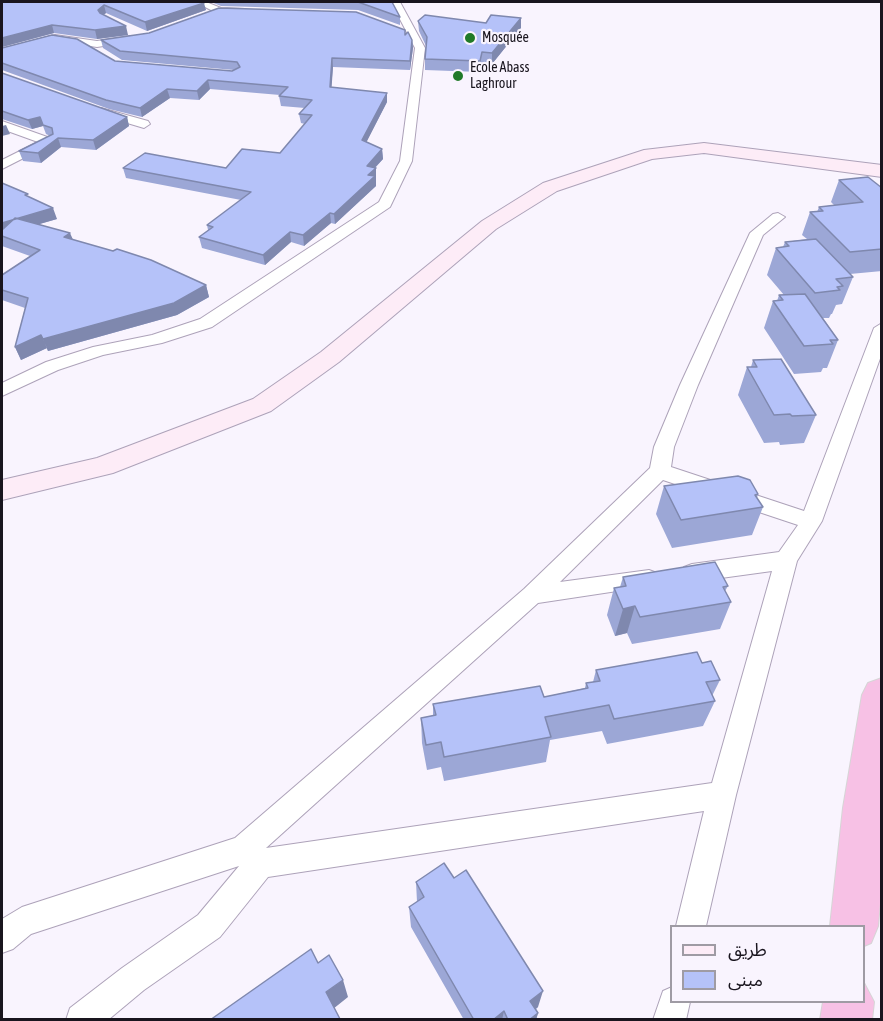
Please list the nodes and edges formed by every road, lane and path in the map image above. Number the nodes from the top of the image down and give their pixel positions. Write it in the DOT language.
graph roads {
  1 [pos="200,2"];
  2 [pos="396,2"];
  3 [pos="219,11"];
  4 [pos="253,12"];
  5 [pos="202,19"];
  6 [pos="396,29"];
  7 [pos="136,32"];
  8 [pos="414,36"];
  9 [pos="84,43"];
  10 [pos="2,52"];
  11 [pos="101,54"];
  12 [pos="93,109"];
  13 [pos="144,124"];
  14 [pos="2,125"];
  15 [pos="799,160"];
  16 [pos="2,165"];
  17 [pos="882,171"];
  18 [pos="882,178"];
  19 [pos="778,216"];
  20 [pos="882,328"];
  21 [pos="2,390"];
  22 [pos="660,471"];
  23 [pos="2,490"];
  24 [pos="811,521"];
  25 [pos="786,560"];
  26 [pos="532,595"];
  27 [pos="882,695"];
  28 [pos="722,795"];
  29 [pos="252,857"];
  30 [pos="691,925"];
  31 [pos="854,925"];
  32 [pos="2,938"];
  33 [pos="674,1003"];
  34 [pos="848,1003"];
  35 [pos="82,1020"];
  36 [pos="669,1020"];
  37 [pos="846,1020"];
  1 -- 3 [label="street"];
  2 -- 8 [label="street"];
  3 -- 4 [label="street"];
  3 -- 5 [label="street"];
  6 -- 8 [label="street"];
  7 -- 9 [label="street"];
  8 -- 21 [label="street"];
  9 -- 10 [label="street"];
  9 -- 11 [label="street"];
  12 -- 13 [label="street"];
  14 -- 16 [label="street"];
  15 -- 17 [label="street"];
  15 -- 18 [label="street"];
  15 -- 23 [label="street"];
  19 -- 22 [label="street"];
  20 -- 24 [label="street"];
  22 -- 24 [label="street"];
  22 -- 26 [label="street"];
  24 -- 25 [label="street"];
  25 -- 26 [label="street"];
  25 -- 28 [label="street"];
  26 -- 29 [label="street"];
  27 -- 31 [label="highway"];
  28 -- 29 [label="street"];
  28 -- 30 [label="street"];
  29 -- 32 [label="street"];
  29 -- 35 [label="street"];
  33 -- 36 [label="street"];
  34 -- 37 [label="highway"];
}
